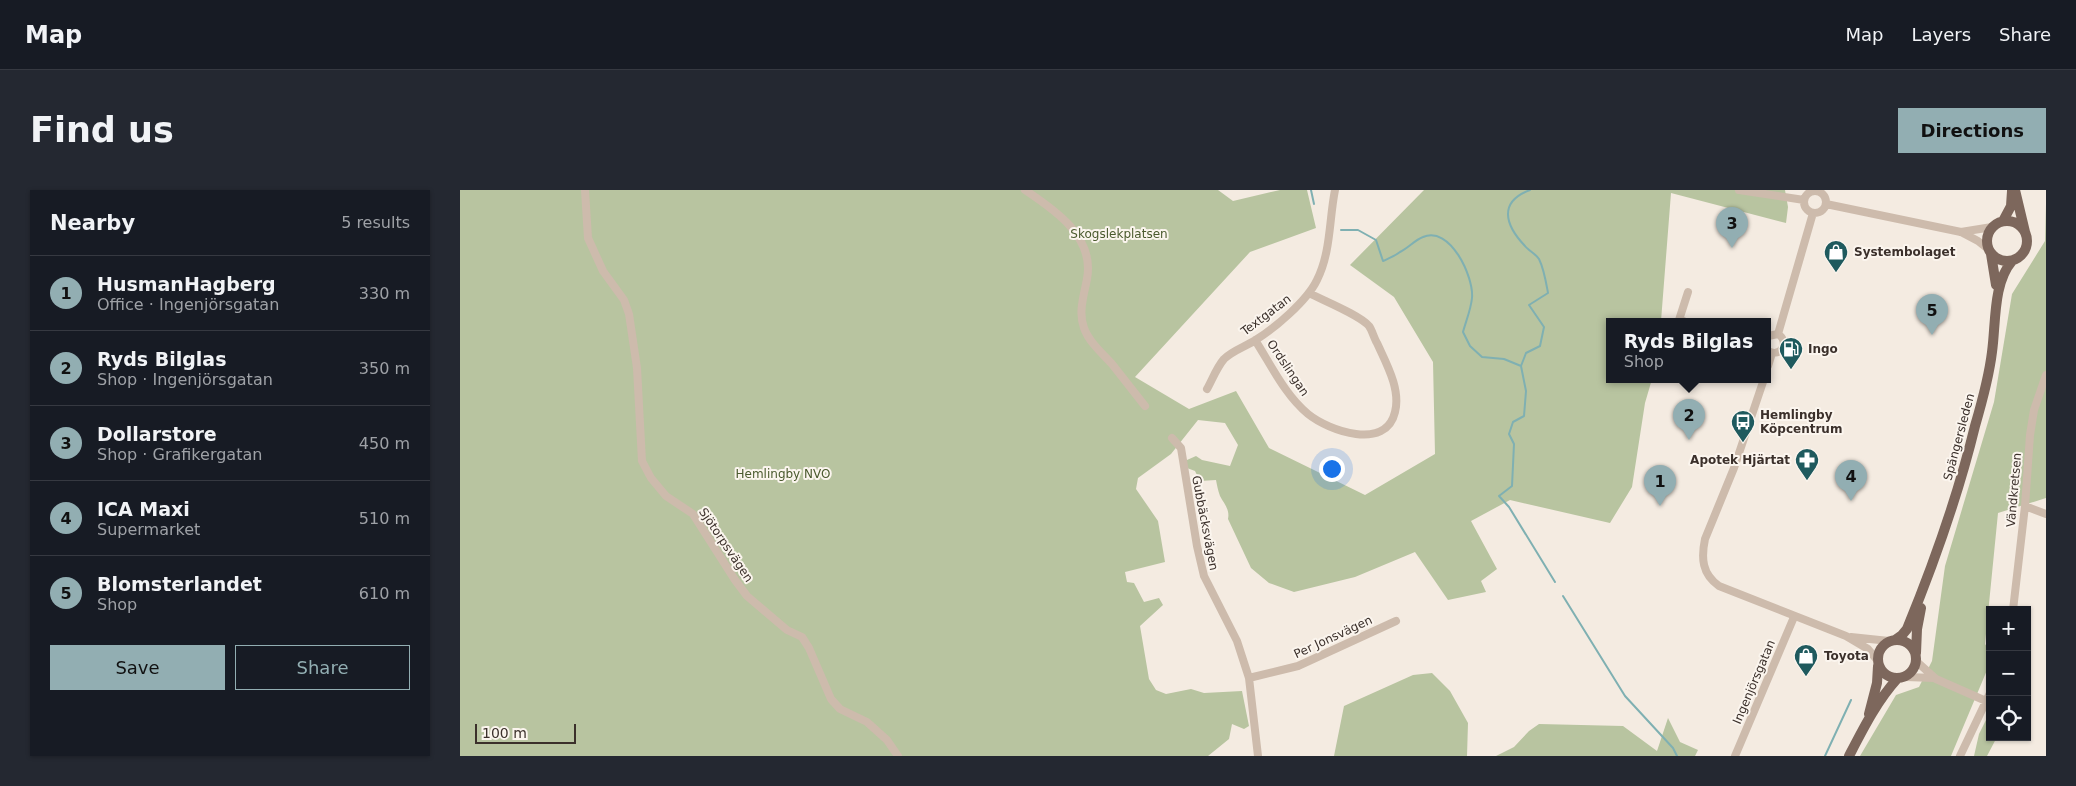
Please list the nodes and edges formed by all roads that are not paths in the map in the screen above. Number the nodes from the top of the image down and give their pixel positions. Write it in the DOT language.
graph roads {
  1 [pos="584,190"];
  2 [pos="1025,190"];
  3 [pos="1335,190"];
  4 [pos="1739,190"];
  5 [pos="2013,190"];
  6 [pos="1818,191"];
  7 [pos="1804,200"];
  8 [pos="1826,204"];
  9 [pos="1813,213"];
  10 [pos="2003,222"];
  11 [pos="1992,227"];
  12 [pos="1961,232"];
  13 [pos="2025,233"];
  14 [pos="1990,252"];
  15 [pos="2012,261"];
  16 [pos="1688,292"];
  17 [pos="1309,293"];
  18 [pos="1998,295"];
  19 [pos="1682,318"];
  20 [pos="1778,334"];
  21 [pos="1771,335"];
  22 [pos="1255,340"];
  23 [pos="1771,352"];
  24 [pos="2046,375"];
  25 [pos="1763,383"];
  26 [pos="1208,389"];
  27 [pos="1145,406"];
  28 [pos="1172,438"];
  29 [pos="2025,506"];
  30 [pos="2046,514"];
  31 [pos="1926,582"];
  32 [pos="2013,606"];
  33 [pos="1794,617"];
  34 [pos="1396,621"];
  35 [pos="1846,636"];
  36 [pos="1892,640"];
  37 [pos="1916,658"];
  38 [pos="1878,663"];
  39 [pos="1249,678"];
  40 [pos="1902,678"];
  41 [pos="1936,679"];
  42 [pos="1986,701"];
  43 [pos="1866,723"];
  44 [pos="898,756"];
  45 [pos="1258,756"];
  46 [pos="1735,756"];
  47 [pos="1849,756"];
  48 [pos="1960,756"];
  1 -- 44 [label="street, Sjötorpsvägen"];
  2 -- 27 [label="street"];
  3 -- 17 [label="street, Textgatan"];
  4 -- 7 [label="street"];
  5 -- 10 [label="main road, Spängersleden"];
  5 -- 13 [label="main road, Spängersleden"];
  6 -- 7 [label="street"];
  6 -- 8 [label="street"];
  7 -- 9 [label="street"];
  8 -- 9 [label="street"];
  8 -- 12 [label="street"];
  9 -- 20 [label="street"];
  10 -- 11 [label="main road"];
  10 -- 13 [label="main road"];
  11 -- 12 [label="street"];
  11 -- 14 [label="main road, Spängersleden"];
  12 -- 14 [label="street"];
  13 -- 15 [label="main road, Spängersleden"];
  14 -- 15 [label="main road"];
  14 -- 18 [label="main road, Spängersleden"];
  15 -- 18 [label="main road, Spängersleden"];
  16 -- 19 [label="street"];
  17 -- 22 [label="street, Textgatan"];
  17 -- 22 [label="street, Ordslingan"];
  18 -- 31 [label="main road, Spängersleden"];
  20 -- 21 [label="street"];
  20 -- 23 [label="street"];
  22 -- 26 [label="street, Textgatan"];
  24 -- 29 [label="street, Vändkretsen"];
  25 -- 33 [label="street"];
  28 -- 39 [label="street, Gubbäcksvägen"];
  29 -- 30 [label="street"];
  29 -- 32 [label="street, Vändkretsen"];
  31 -- 36 [label="main road, Spängersleden"];
  31 -- 37 [label="main road, Spängersleden"];
  33 -- 35 [label="street"];
  33 -- 46 [label="street, Ingenjörsgatan"];
  34 -- 39 [label="street, Per Jonsvägen"];
  35 -- 36 [label="street"];
  35 -- 38 [label="street"];
  36 -- 37 [label="main road"];
  36 -- 38 [label="main road, Spängersleden"];
  37 -- 40 [label="main road, Spängersleden"];
  37 -- 41 [label="street"];
  38 -- 40 [label="main road"];
  38 -- 43 [label="main road, Spängersleden"];
  39 -- 45 [label="street, Gubbäcksvägen"];
  40 -- 41 [label="street"];
  40 -- 43 [label="main road, Spängersleden"];
  41 -- 42 [label="street"];
  42 -- 48 [label="street"];
  43 -- 47 [label="main road, Spängersleden"];
}
